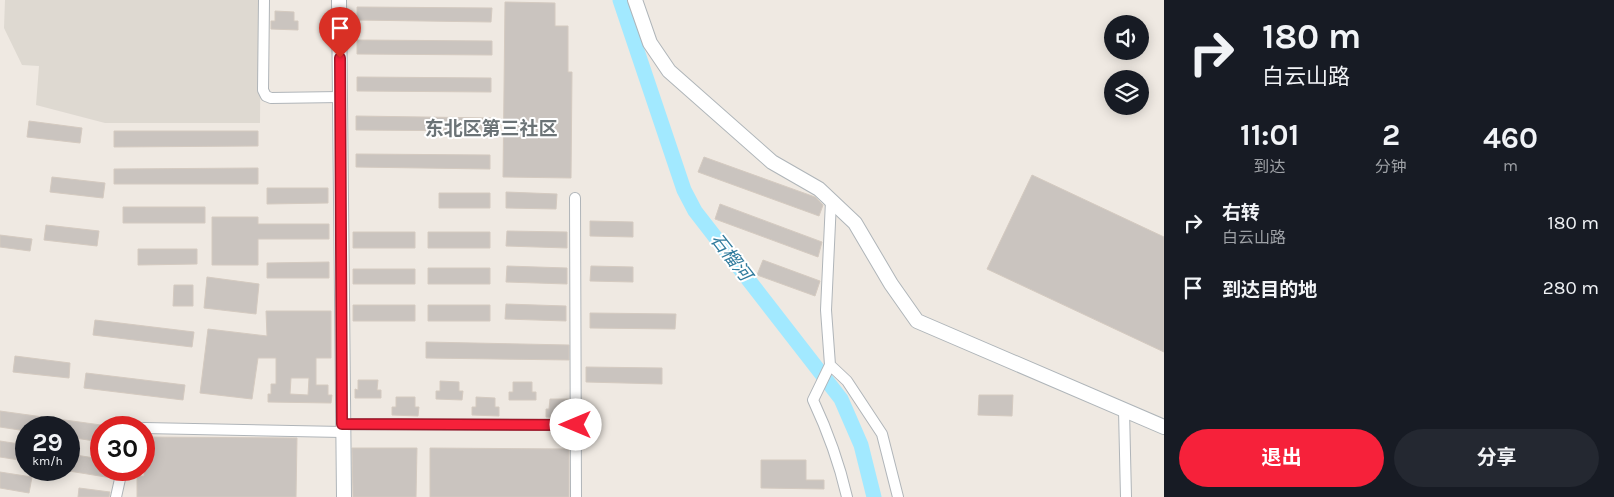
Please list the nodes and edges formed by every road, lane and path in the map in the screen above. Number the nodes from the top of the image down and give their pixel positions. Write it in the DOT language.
graph roads {
  1 [pos="264,0"];
  2 [pos="339,0"];
  3 [pos="635,0"];
  4 [pos="340,97"];
  5 [pos="575,198"];
  6 [pos="831,201"];
  7 [pos="829,366"];
  8 [pos="1124,410"];
  9 [pos="576,425"];
  10 [pos="1164,426"];
  11 [pos="155,428"];
  12 [pos="342,428"];
  13 [pos="120,481"];
  14 [pos="116,497"];
  15 [pos="344,497"];
  16 [pos="576,497"];
  17 [pos="847,497"];
  18 [pos="898,497"];
  19 [pos="1126,497"];
  1 -- 4 [label="street"];
  2 -- 4 [label="street"];
  3 -- 6 [label="street"];
  4 -- 12 [label="street"];
  5 -- 9 [label="street"];
  6 -- 7 [label="street"];
  6 -- 8 [label="street"];
  7 -- 17 [label="street"];
  7 -- 18 [label="street"];
  8 -- 10 [label="street"];
  8 -- 19 [label="street"];
  9 -- 12 [label="street"];
  9 -- 16 [label="street"];
  11 -- 12 [label="street"];
  12 -- 15 [label="street"];
  13 -- 14 [label="street"];
}
